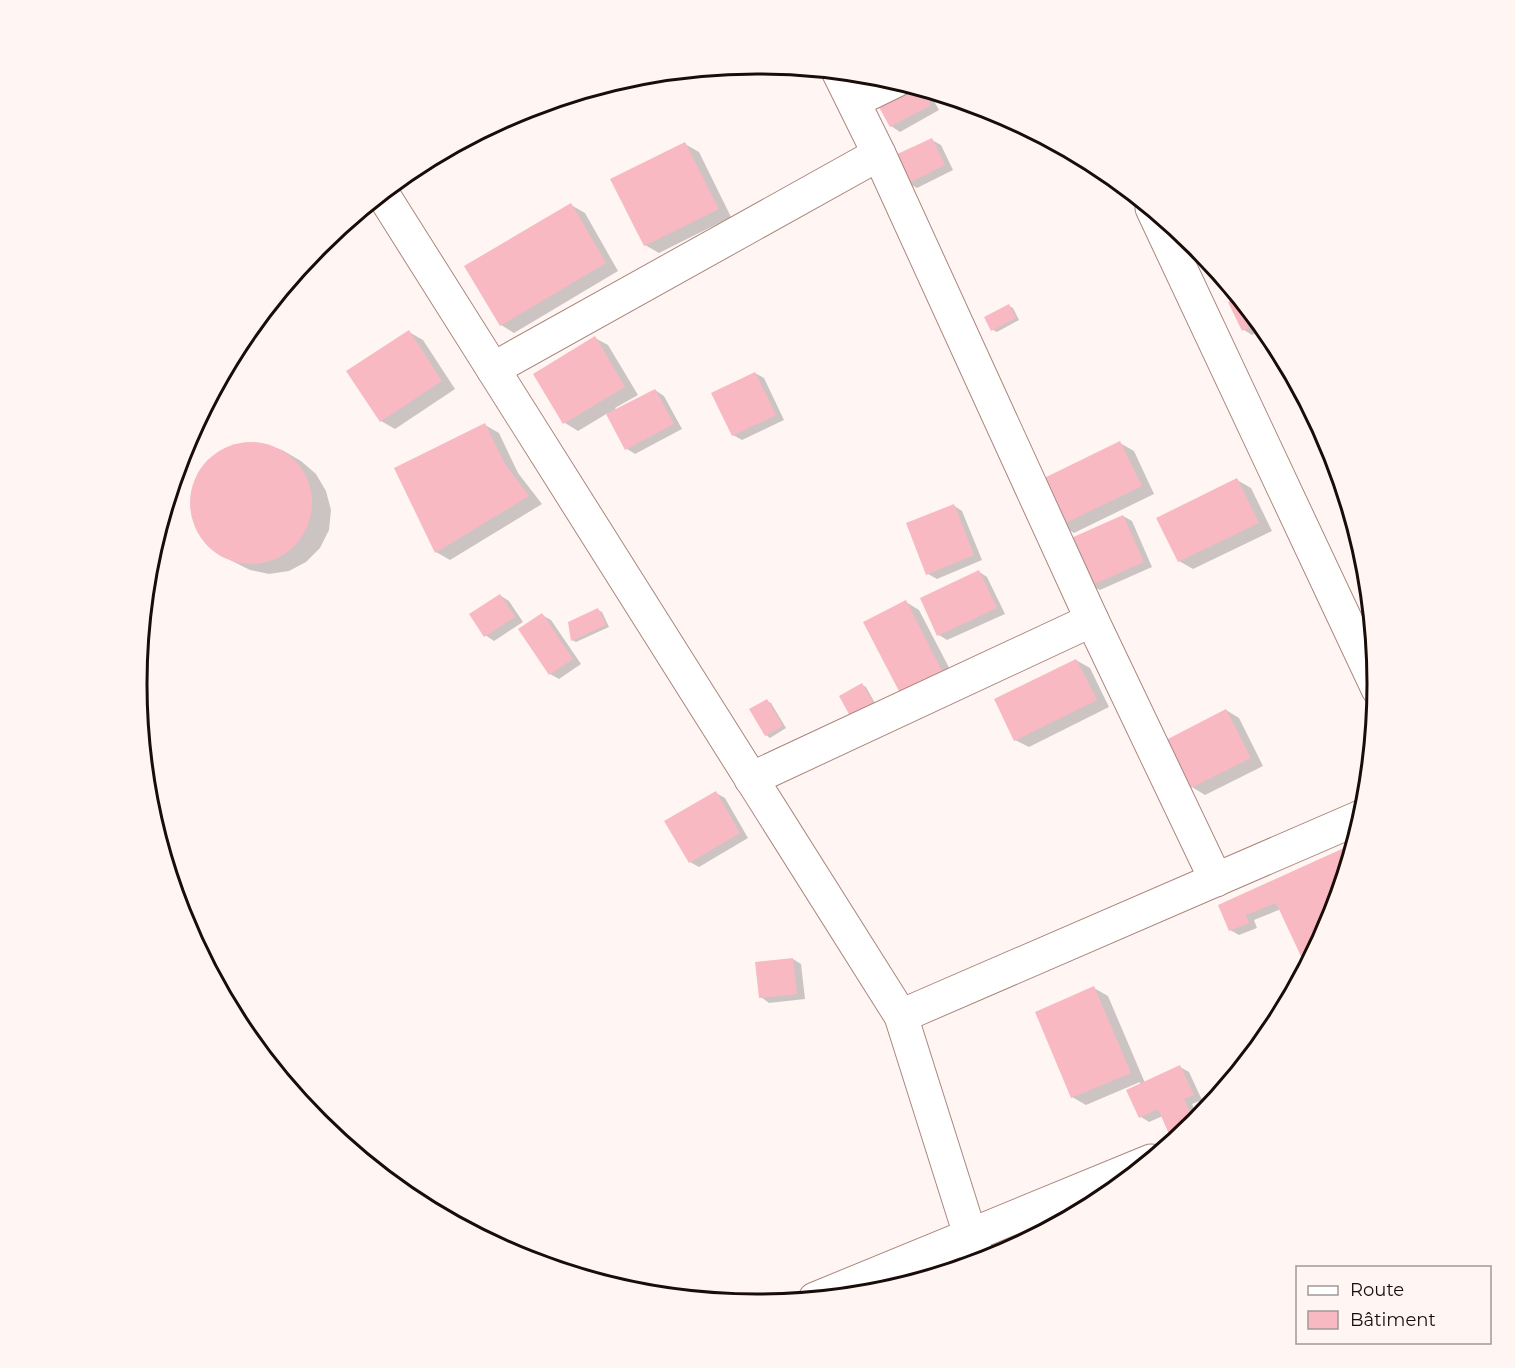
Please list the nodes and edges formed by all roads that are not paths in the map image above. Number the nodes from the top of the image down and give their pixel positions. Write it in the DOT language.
graph roads {
  1 [pos="843,80"];
  2 [pos="884,87"];
  3 [pos="854,101"];
  4 [pos="879,154"];
  5 [pos="386,200"];
  6 [pos="1160,225"];
  7 [pos="493,369"];
  8 [pos="1092,620"];
  9 [pos="1368,667"];
  10 [pos="751,779"];
  11 [pos="1352,821"];
  12 [pos="1216,880"];
  13 [pos="901,1016"];
  14 [pos="1113,1180"];
  15 [pos="975,1249"];
  16 [pos="856,1286"];
  1 -- 3 [label="street"];
  2 -- 3 [label="street"];
  3 -- 4 [label="street"];
  4 -- 7 [label="street"];
  4 -- 8 [label="street"];
  5 -- 7 [label="street"];
  6 -- 9 [label="street"];
  7 -- 10 [label="street"];
  8 -- 10 [label="street"];
  8 -- 12 [label="street"];
  10 -- 13 [label="street"];
  11 -- 12 [label="street"];
  12 -- 13 [label="street"];
  13 -- 15 [label="street"];
  14 -- 15 [label="street"];
  15 -- 16 [label="street"];
}
